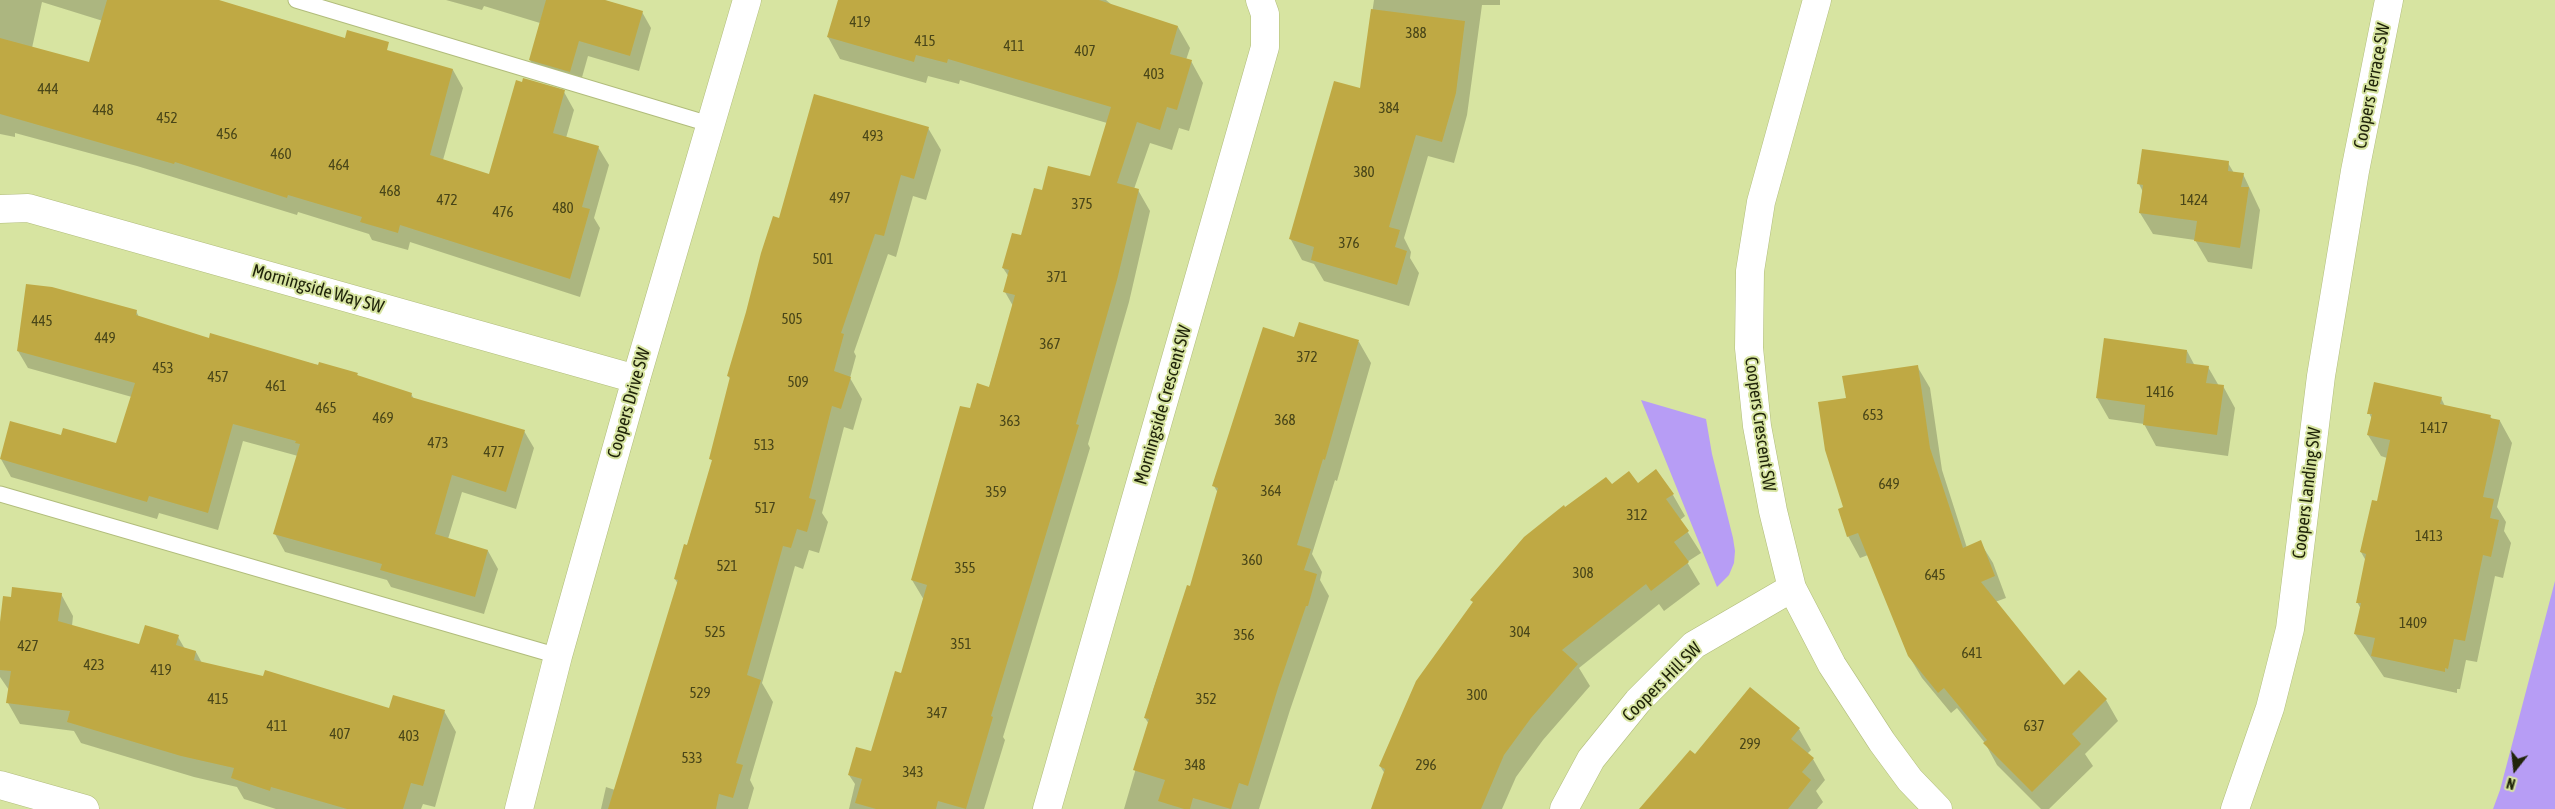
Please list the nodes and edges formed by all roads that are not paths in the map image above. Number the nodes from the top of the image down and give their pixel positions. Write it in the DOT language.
graph roads {
  1 [pos="296,0"];
  2 [pos="747,0"];
  3 [pos="1260,0"];
  4 [pos="1817,0"];
  5 [pos="2389,0"];
  6 [pos="709,124"];
  7 [pos="2355,171"];
  8 [pos="0,209"];
  9 [pos="636,378"];
  10 [pos="0,494"];
  11 [pos="1792,588"];
  12 [pos="558,656"];
  13 [pos="0,785"];
  14 [pos="85,809"];
  15 [pos="519,809"];
  16 [pos="1048,809"];
  17 [pos="1564,809"];
  18 [pos="1938,809"];
  19 [pos="2235,809"];
  1 -- 6 [label="lane"];
  2 -- 6 [label="street, Coopers Drive SW"];
  3 -- 16 [label="street, Morningside Crescent SW"];
  4 -- 11 [label="street, Coopers Crescent SW"];
  5 -- 7 [label="street, Coopers Terrace SW"];
  6 -- 9 [label="street, Coopers Drive SW"];
  7 -- 19 [label="street, Coopers Landing SW"];
  8 -- 9 [label="street, Morningside Way SW"];
  9 -- 12 [label="street, Coopers Drive SW"];
  10 -- 12 [label="lane"];
  11 -- 17 [label="street, Coopers Hill SW"];
  11 -- 18 [label="street, Coopers Crescent SW"];
  12 -- 15 [label="street, Coopers Drive SW"];
  13 -- 14 [label="street"];
}
